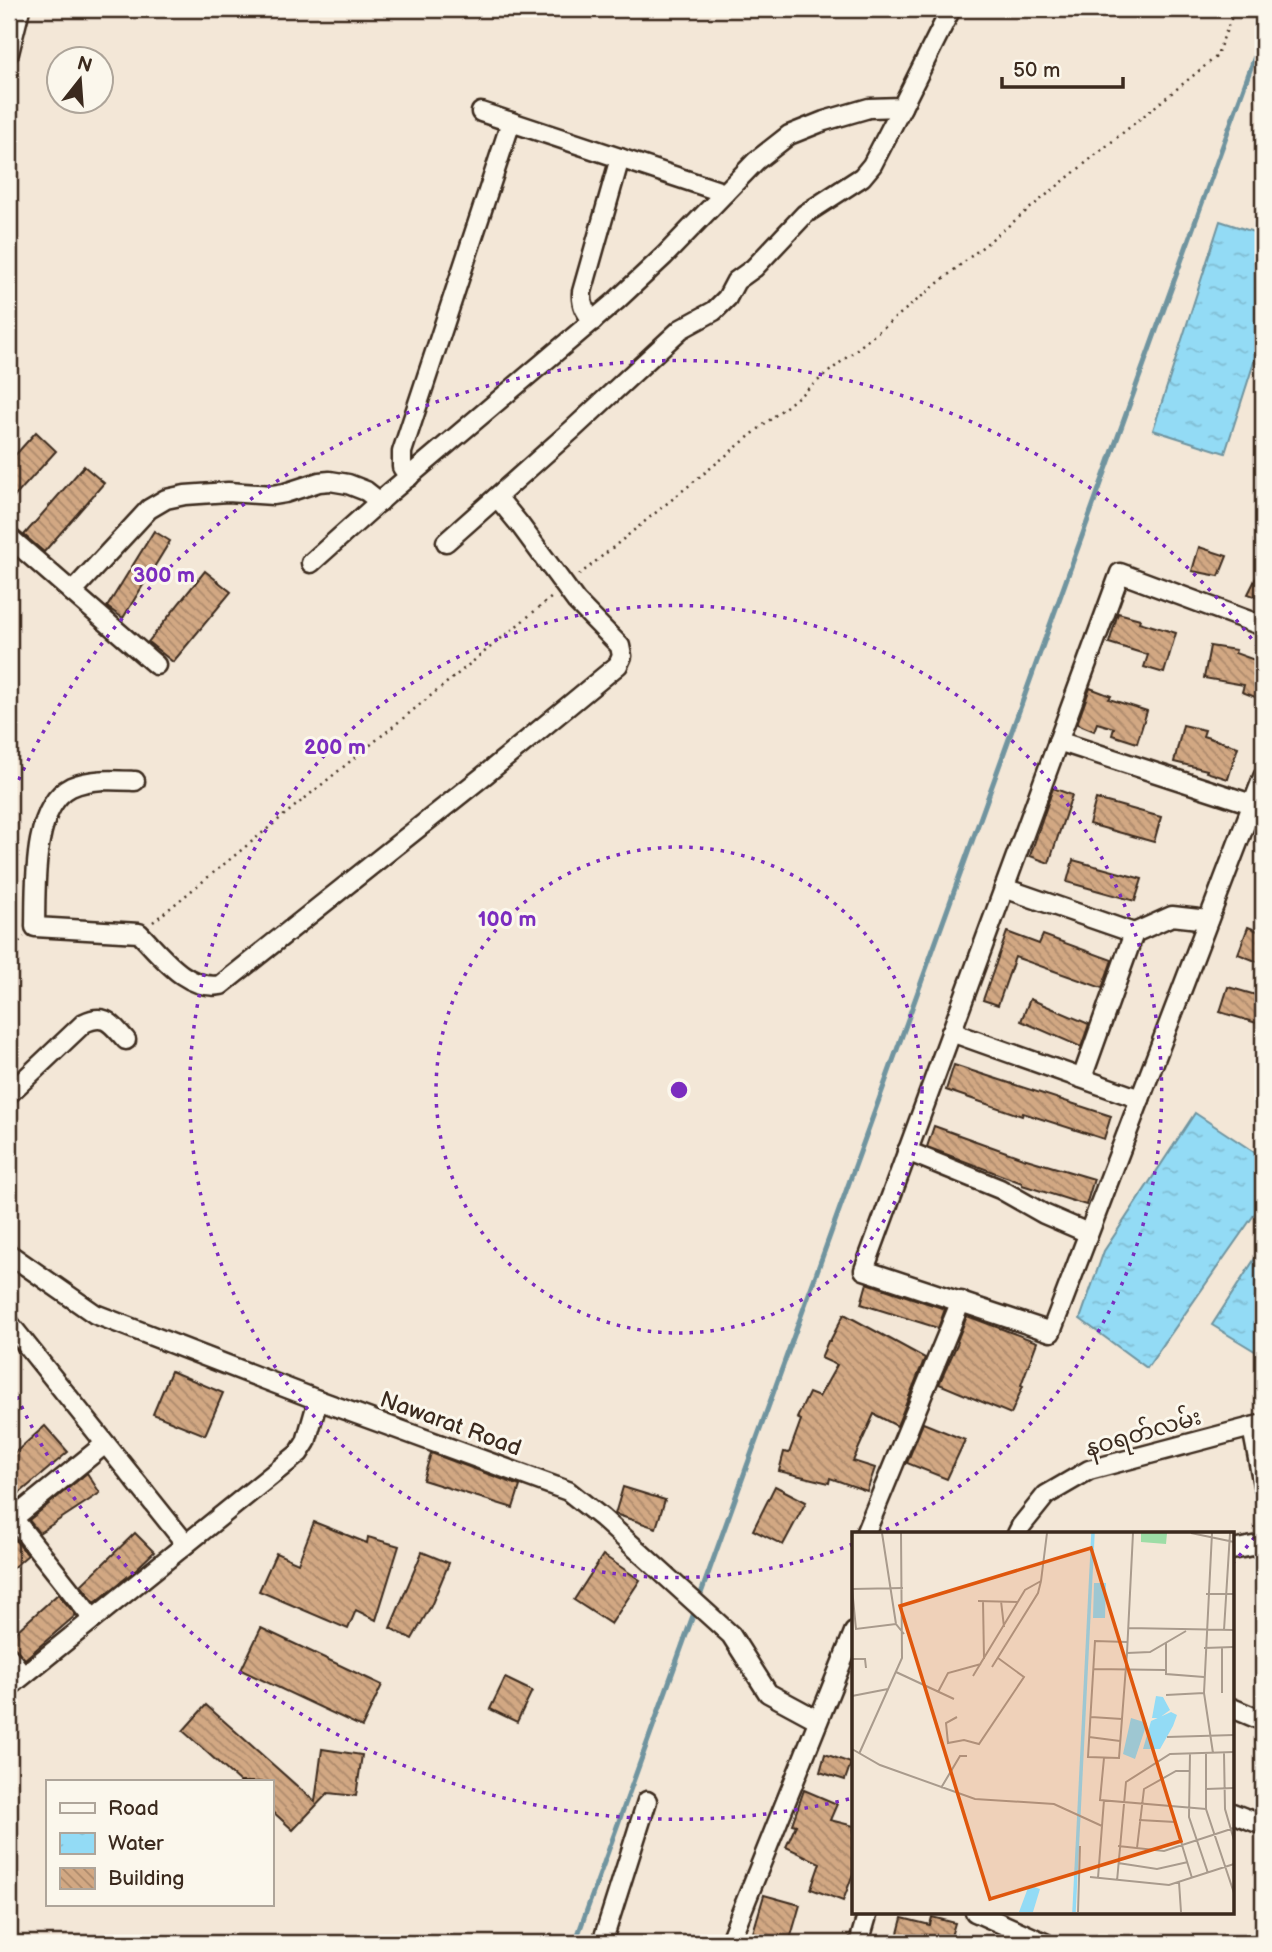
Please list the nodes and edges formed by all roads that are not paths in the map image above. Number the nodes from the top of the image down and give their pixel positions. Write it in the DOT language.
graph roads {
  1 [pos="20,9"];
  2 [pos="951,9"];
  3 [pos="9,53"];
  4 [pos="902,107"];
  5 [pos="481,112"];
  6 [pos="511,122"];
  7 [pos="620,158"];
  8 [pos="725,192"];
  9 [pos="593,321"];
  10 [pos="409,477"];
  11 [pos="497,497"];
  12 [pos="380,502"];
  13 [pos="9,537"];
  14 [pos="446,542"];
  15 [pos="311,563"];
  16 [pos="72,592"];
  17 [pos="1263,626"];
  18 [pos="156,665"];
  19 [pos="1058,741"];
  20 [pos="1263,777"];
  21 [pos="135,781"];
  22 [pos="1258,806"];
  23 [pos="1004,888"];
  24 [pos="1208,920"];
  25 [pos="1134,933"];
  26 [pos="951,1032"];
  27 [pos="126,1040"];
  28 [pos="1082,1078"];
  29 [pos="9,1094"];
  30 [pos="1140,1099"];
  31 [pos="907,1151"];
  32 [pos="1088,1233"];
  33 [pos="9,1254"];
  34 [pos="961,1301"];
  35 [pos="11,1331"];
  36 [pos="318,1400"];
  37 [pos="1258,1426"];
  38 [pos="105,1444"];
  39 [pos="1263,1485"];
  40 [pos="10,1518"];
  41 [pos="866,1532"];
  42 [pos="1018,1532"];
  43 [pos="186,1544"];
  44 [pos="1263,1544"];
  45 [pos="1234,1550"];
  46 [pos="93,1619"];
  47 [pos="852,1637"];
  48 [pos="9,1657"];
  49 [pos="23,1675"];
  50 [pos="9,1687"];
  51 [pos="1234,1709"];
  52 [pos="818,1720"];
  53 [pos="1263,1721"];
  54 [pos="647,1801"];
  55 [pos="1234,1815"];
  56 [pos="1263,1825"];
  57 [pos="868,1913"];
  58 [pos="985,1914"];
  59 [pos="602,1943"];
  60 [pos="729,1943"];
  61 [pos="859,1943"];
  62 [pos="1045,1943"];
  1 -- 3 [label="street"];
  2 -- 4 [label="street"];
  4 -- 8 [label="street"];
  4 -- 11 [label="street"];
  5 -- 6 [label="street"];
  6 -- 7 [label="street"];
  6 -- 10 [label="street"];
  7 -- 8 [label="street"];
  7 -- 9 [label="street"];
  8 -- 9 [label="street"];
  9 -- 10 [label="street"];
  10 -- 12 [label="street"];
  11 -- 14 [label="street"];
  11 -- 21 [label="street"];
  12 -- 15 [label="street"];
  12 -- 16 [label="street"];
  13 -- 16 [label="street"];
  16 -- 18 [label="street"];
  17 -- 19 [label="street"];
  19 -- 22 [label="street"];
  19 -- 23 [label="street"];
  20 -- 22 [label="street"];
  22 -- 24 [label="street"];
  23 -- 25 [label="street"];
  23 -- 26 [label="street"];
  24 -- 25 [label="street"];
  24 -- 30 [label="street"];
  25 -- 28 [label="street"];
  26 -- 28 [label="street"];
  26 -- 31 [label="street"];
  27 -- 29 [label="street"];
  28 -- 30 [label="street"];
  30 -- 32 [label="street"];
  31 -- 32 [label="street"];
  31 -- 34 [label="street"];
  32 -- 34 [label="street"];
  33 -- 36 [label="street, Nawarat Road"];
  34 -- 41 [label="street"];
  35 -- 38 [label="street"];
  36 -- 43 [label="street"];
  36 -- 52 [label="street, Nawarat Road"];
  37 -- 39 [label="street"];
  37 -- 42 [label="street, နဝရတ်လမ်း"];
  38 -- 40 [label="street"];
  38 -- 43 [label="street"];
  40 -- 46 [label="street"];
  43 -- 46 [label="street"];
  44 -- 45 [label="street"];
  46 -- 49 [label="street"];
  47 -- 52 [label="street"];
  48 -- 49 [label="street"];
  49 -- 50 [label="street"];
  51 -- 53 [label="street"];
  52 -- 60 [label="street"];
  54 -- 59 [label="street"];
  55 -- 56 [label="street"];
  57 -- 61 [label="street"];
  58 -- 62 [label="street"];
}
